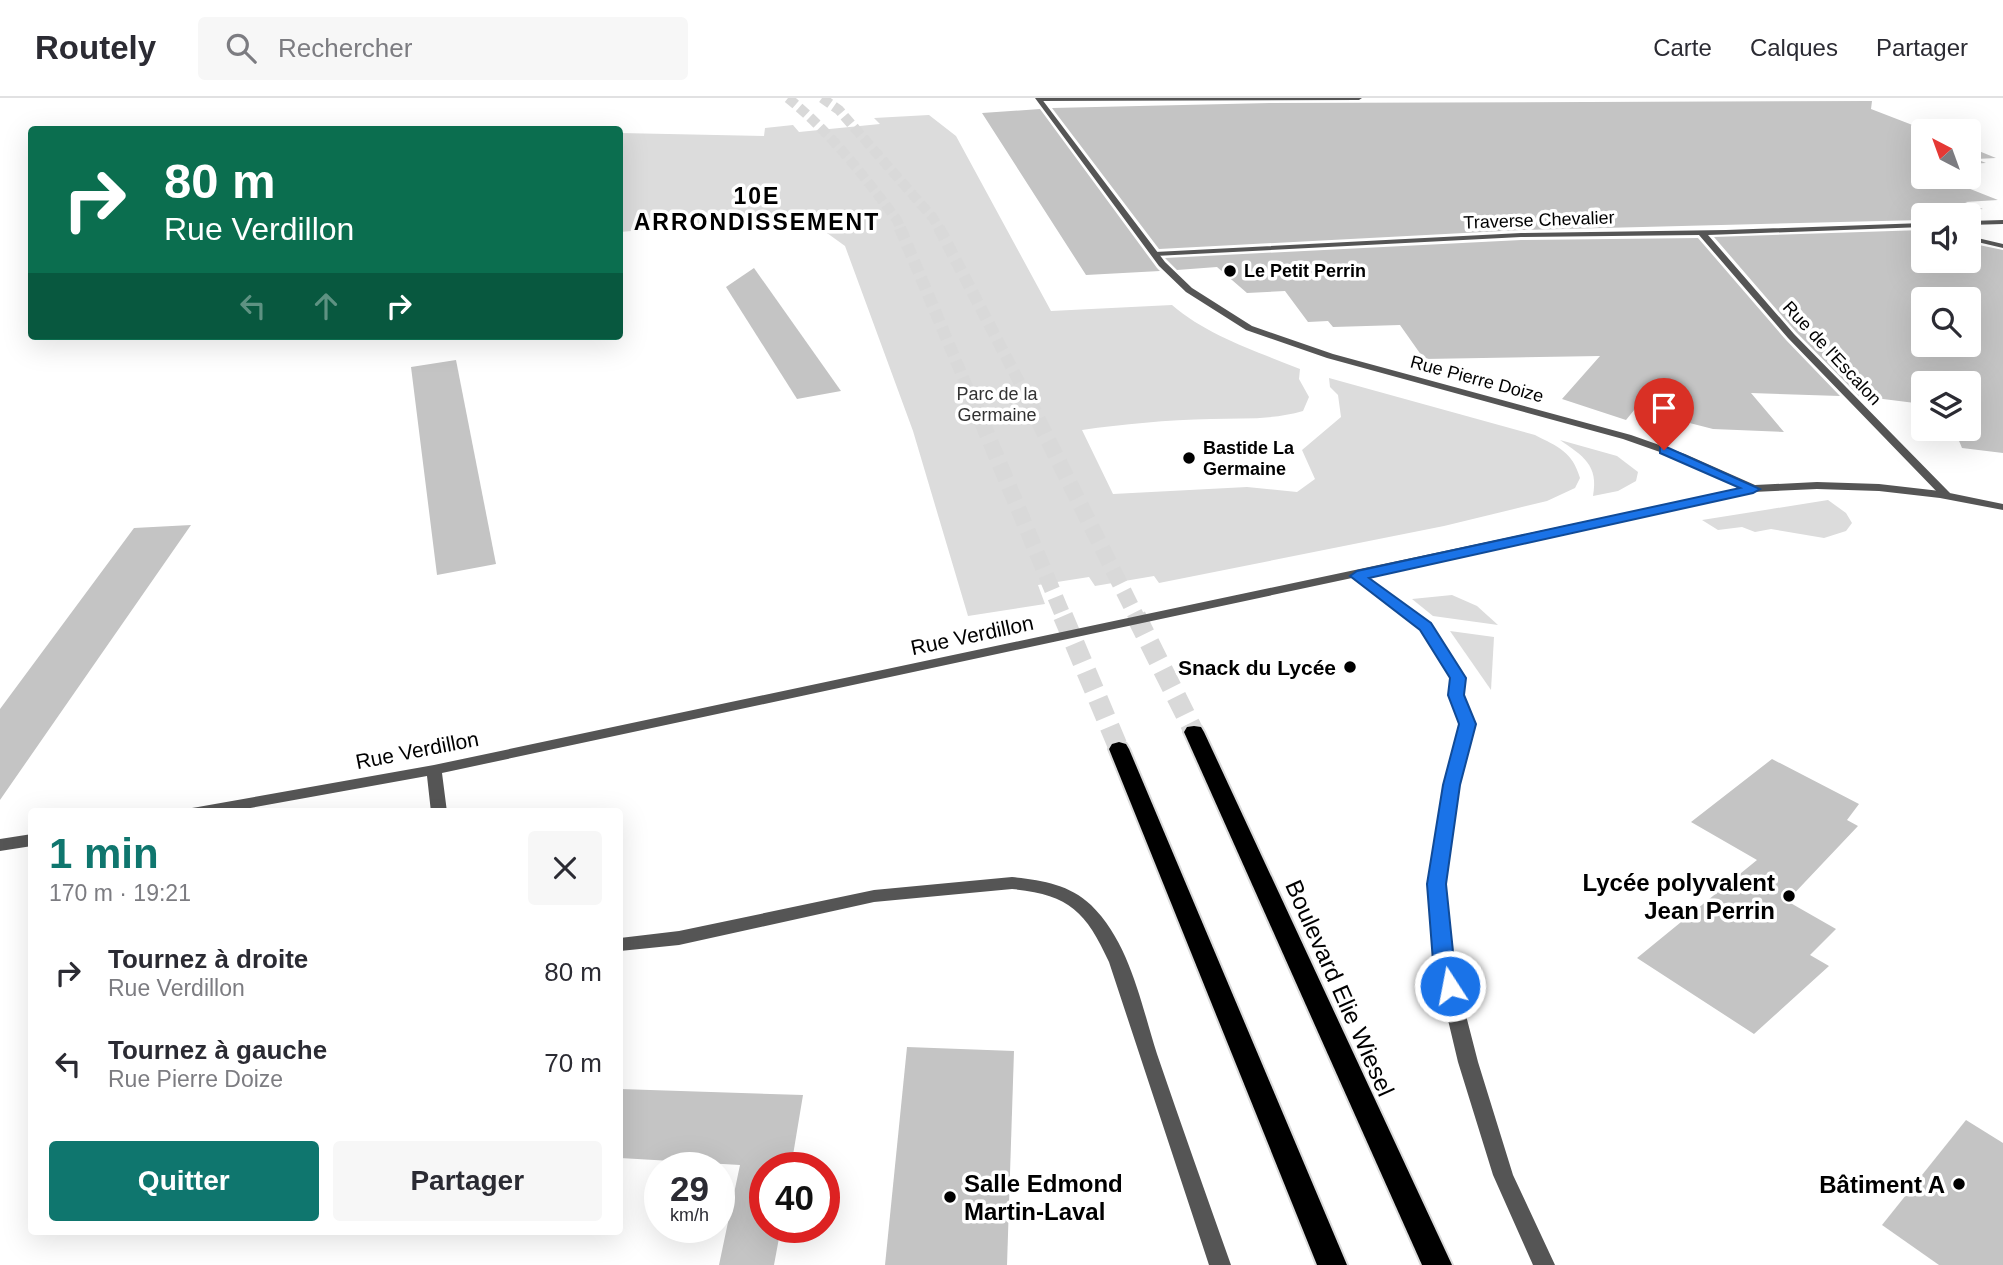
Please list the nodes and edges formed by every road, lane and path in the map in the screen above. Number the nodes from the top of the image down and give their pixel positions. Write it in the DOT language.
graph roads {
  1 [pos="1359,98"];
  2 [pos="1039,99"];
  3 [pos="2003,222"];
  4 [pos="1981,223"];
  5 [pos="1911,225"];
  6 [pos="1701,232"];
  7 [pos="1981,241"];
  8 [pos="2003,246"];
  9 [pos="1155,254"];
  10 [pos="1753,489"];
  11 [pos="1944,494"];
  12 [pos="2003,506"];
  13 [pos="1357,576"];
  14 [pos="1194,732"];
  15 [pos="1119,749"];
  16 [pos="434,770"];
  17 [pos="220,808"];
  18 [pos="439,808"];
  19 [pos="28,841"];
  20 [pos="0,845"];
  21 [pos="623,945"];
  22 [pos="1220,1265"];
  23 [pos="1332,1265"];
  24 [pos="1437,1265"];
  25 [pos="1544,1265"];
  1 -- 2 [label="street"];
  2 -- 9 [label="street, Rue Pierre Doize"];
  3 -- 4 [label="street"];
  5 -- 6 [label="street, Traverse Chevalier"];
  6 -- 9 [label="street, Traverse Chevalier"];
  6 -- 11 [label="street, Rue de l'Escalon"];
  7 -- 8 [label="street"];
  9 -- 10 [label="street, Rue Pierre Doize"];
  10 -- 11 [label="street"];
  10 -- 13 [label="street, Rue Verdillon"];
  11 -- 12 [label="street"];
  13 -- 16 [label="street, Rue Verdillon"];
  13 -- 25 [label="street"];
  14 -- 24 [label="highway, Boulevard Elie Wiesel"];
  15 -- 23 [label="highway"];
  16 -- 17 [label="street, Rue Verdillon"];
  16 -- 18 [label="street"];
  19 -- 20 [label="street"];
  21 -- 22 [label="street"];
}
